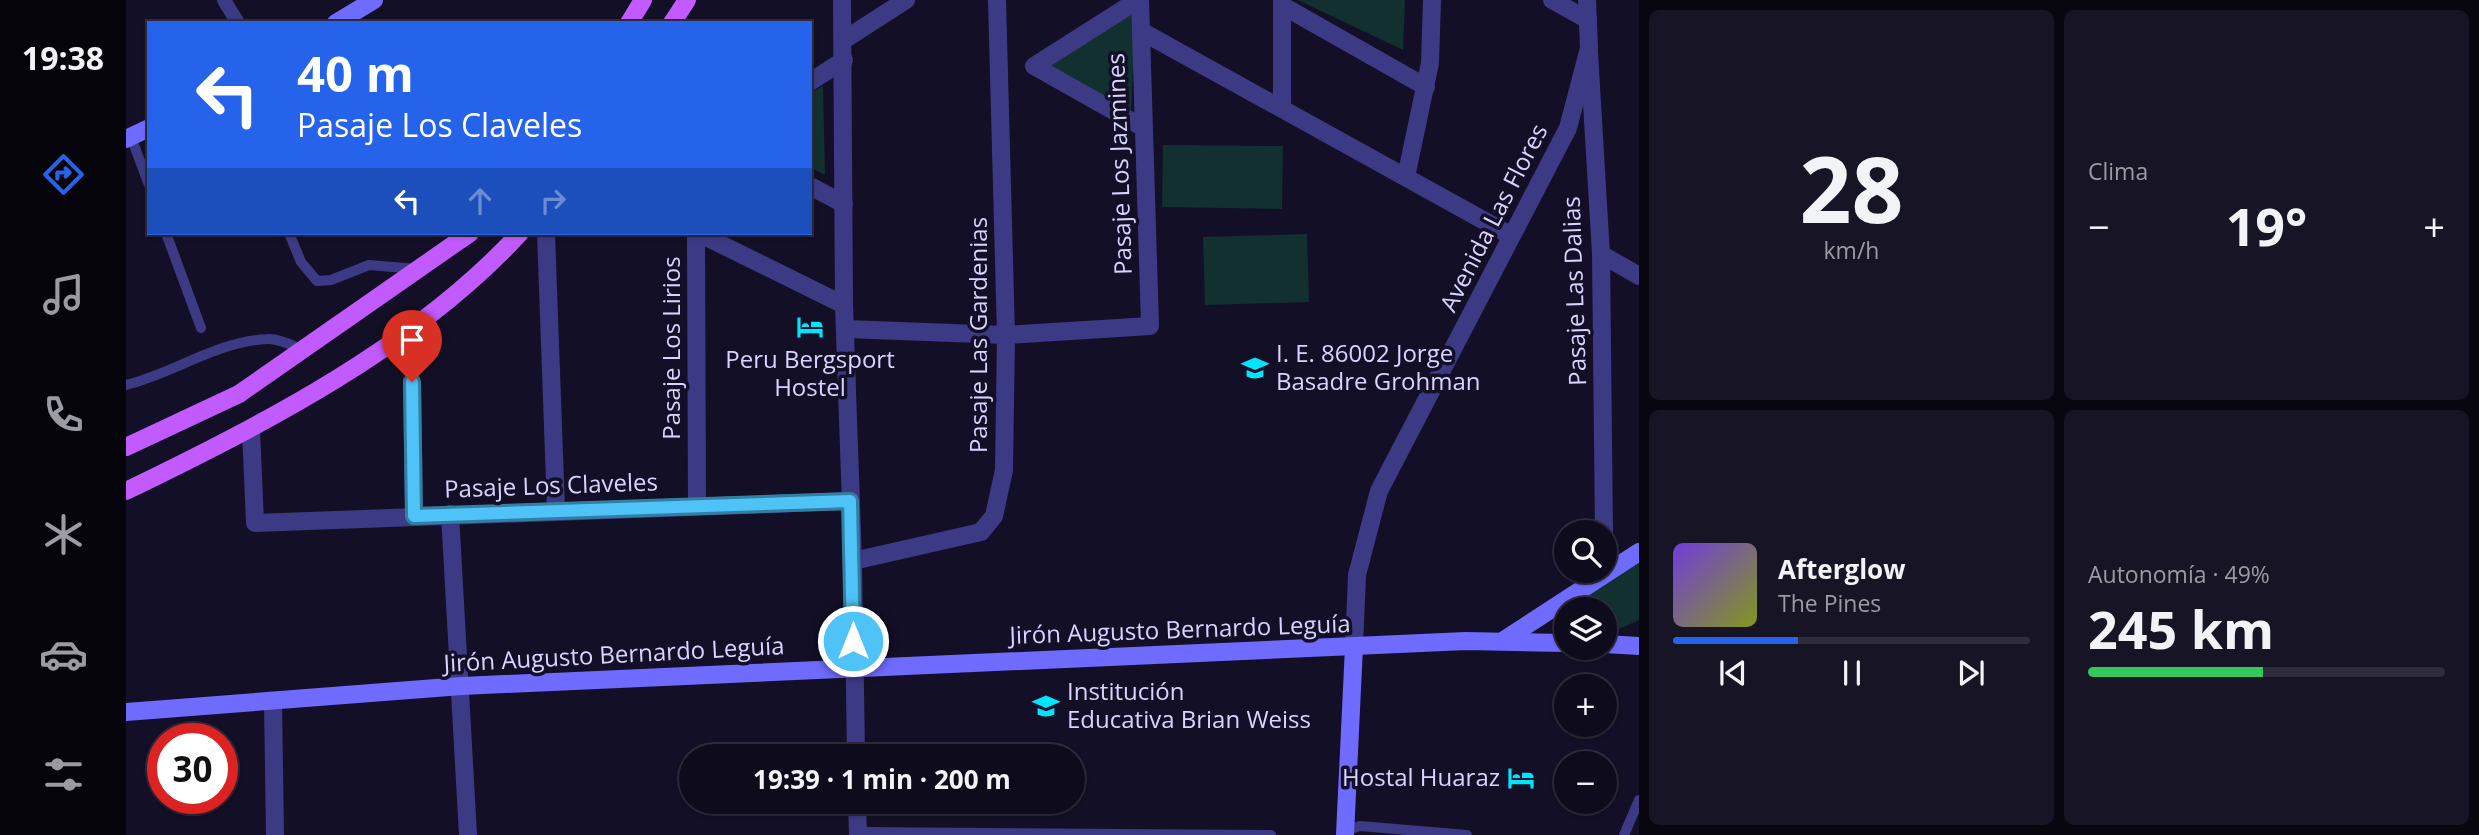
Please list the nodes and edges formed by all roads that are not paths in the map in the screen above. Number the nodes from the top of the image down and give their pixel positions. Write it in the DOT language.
graph roads {
  1 [pos="224,0"];
  2 [pos="374,0"];
  3 [pos="643,0"];
  4 [pos="842,0"];
  5 [pos="906,0"];
  6 [pos="997,0"];
  7 [pos="1139,0"];
  8 [pos="1432,0"];
  9 [pos="1552,0"];
  10 [pos="1587,0"];
  11 [pos="1282,3"];
  12 [pos="359,17"];
  13 [pos="1588,20"];
  14 [pos="237,21"];
  15 [pos="630,21"];
  16 [pos="1141,31"];
  17 [pos="844,40"];
  18 [pos="1589,48"];
  19 [pos="844,60"];
  20 [pos="812,81"];
  21 [pos="1426,88"];
  22 [pos="1282,109"];
  23 [pos="1142,127"];
  24 [pos="147,129"];
  25 [pos="129,138"];
  26 [pos="1406,177"];
  27 [pos="147,180"];
  28 [pos="812,187"];
  29 [pos="844,204"];
  30 [pos="167,235"];
  31 [pos="290,235"];
  32 [pos="467,235"];
  33 [pos="518,235"];
  34 [pos="545,235"];
  35 [pos="697,235"];
  36 [pos="701,235"];
  37 [pos="1510,235"];
  38 [pos="1601,254"];
  39 [pos="419,269"];
  40 [pos="1639,276"];
  41 [pos="844,305"];
  42 [pos="201,328"];
  43 [pos="846,329"];
  44 [pos="1006,335"];
  45 [pos="304,350"];
  46 [pos="412,382"];
  47 [pos="126,385"];
  48 [pos="251,430"];
  49 [pos="126,447"];
  50 [pos="126,491"];
  51 [pos="850,501"];
  52 [pos="697,506"];
  53 [pos="556,510"];
  54 [pos="450,514"];
  55 [pos="414,516"];
  56 [pos="1604,520"];
  57 [pos="1639,552"];
  58 [pos="853,561"];
  59 [pos="1617,562"];
  60 [pos="1584,583"];
  61 [pos="1504,640"];
  62 [pos="1554,642"];
  63 [pos="1617,645"];
  64 [pos="1639,646"];
  65 [pos="1354,647"];
  66 [pos="853,668"];
  67 [pos="462,686"];
  68 [pos="273,703"];
  69 [pos="126,712"];
  70 [pos="856,744"];
  71 [pos="1639,800"];
  72 [pos="857,814"];
  73 [pos="858,834"];
  74 [pos="1343,834"];
  75 [pos="275,835"];
  76 [pos="468,835"];
  77 [pos="1271,835"];
  78 [pos="1467,835"];
  79 [pos="1624,835"];
  1 -- 14 [label="street"];
  2 -- 12 [label="main road"];
  3 -- 15 [label="main road"];
  4 -- 17 [label="street"];
  5 -- 17 [label="street"];
  6 -- 44 [label="street, Pasaje Las Gardenias"];
  7 -- 16 [label="street, Pasaje Los Jazmines"];
  7 -- 23 [label="street"];
  8 -- 21 [label="street"];
  9 -- 13 [label="street"];
  10 -- 13 [label="street, Avenida Las Flores"];
  11 -- 21 [label="street"];
  11 -- 22 [label="street"];
  13 -- 18 [label="street, Avenida Las Flores"];
  16 -- 22 [label="street"];
  16 -- 23 [label="street, Pasaje Los Jazmines"];
  17 -- 19 [label="street"];
  18 -- 37 [label="street, Avenida Las Flores"];
  18 -- 38 [label="street, Pasaje Las Dalias"];
  19 -- 20 [label="street"];
  19 -- 29 [label="street"];
  21 -- 26 [label="street"];
  22 -- 26 [label="street"];
  23 -- 44 [label="street, Pasaje Los Jazmines"];
  24 -- 25 [label="main road"];
  25 -- 27 [label="lane"];
  26 -- 37 [label="street"];
  28 -- 29 [label="street"];
  29 -- 41 [label="street"];
  30 -- 42 [label="lane"];
  31 -- 39 [label="lane"];
  32 -- 39 [label="main road"];
  33 -- 48 [label="main road"];
  34 -- 53 [label="street"];
  35 -- 52 [label="street, Pasaje Los Lirios"];
  36 -- 41 [label="street"];
  37 -- 65 [label="street, Avenida Las Flores"];
  38 -- 40 [label="street"];
  38 -- 56 [label="street, Pasaje Las Dalias"];
  39 -- 45 [label="main road"];
  41 -- 43 [label="street"];
  43 -- 44 [label="street"];
  43 -- 51 [label="street"];
  44 -- 58 [label="street, Pasaje Las Gardenias"];
  45 -- 47 [label="lane"];
  45 -- 49 [label="main road"];
  46 -- 55 [label="street"];
  48 -- 50 [label="main road"];
  48 -- 55 [label="street, Pasaje Los Claveles"];
  51 -- 52 [label="street, Pasaje Los Claveles"];
  51 -- 58 [label="street"];
  52 -- 53 [label="street, Pasaje Los Claveles"];
  53 -- 54 [label="street, Pasaje Los Claveles"];
  54 -- 55 [label="street, Pasaje Los Claveles"];
  54 -- 67 [label="street"];
  57 -- 59 [label="main road"];
  58 -- 66 [label="street"];
  60 -- 61 [label="main road"];
  61 -- 62 [label="main road, Jirón Augusto Bernardo Leguía"];
  61 -- 65 [label="main road, Jirón Augusto Bernardo Leguía"];
  63 -- 64 [label="main road"];
  65 -- 66 [label="main road, Jirón Augusto Bernardo Leguía"];
  65 -- 74 [label="main road"];
  66 -- 67 [label="main road, Jirón Augusto Bernardo Leguía"];
  66 -- 70 [label="street"];
  67 -- 68 [label="main road, Jirón Augusto Bernardo Leguía"];
  67 -- 76 [label="street"];
  68 -- 69 [label="main road, Jirón Augusto Bernardo Leguía"];
  68 -- 75 [label="street"];
  71 -- 79 [label="lane"];
  72 -- 73 [label="street"];
  73 -- 77 [label="lane"];
  74 -- 78 [label="lane"];
}
